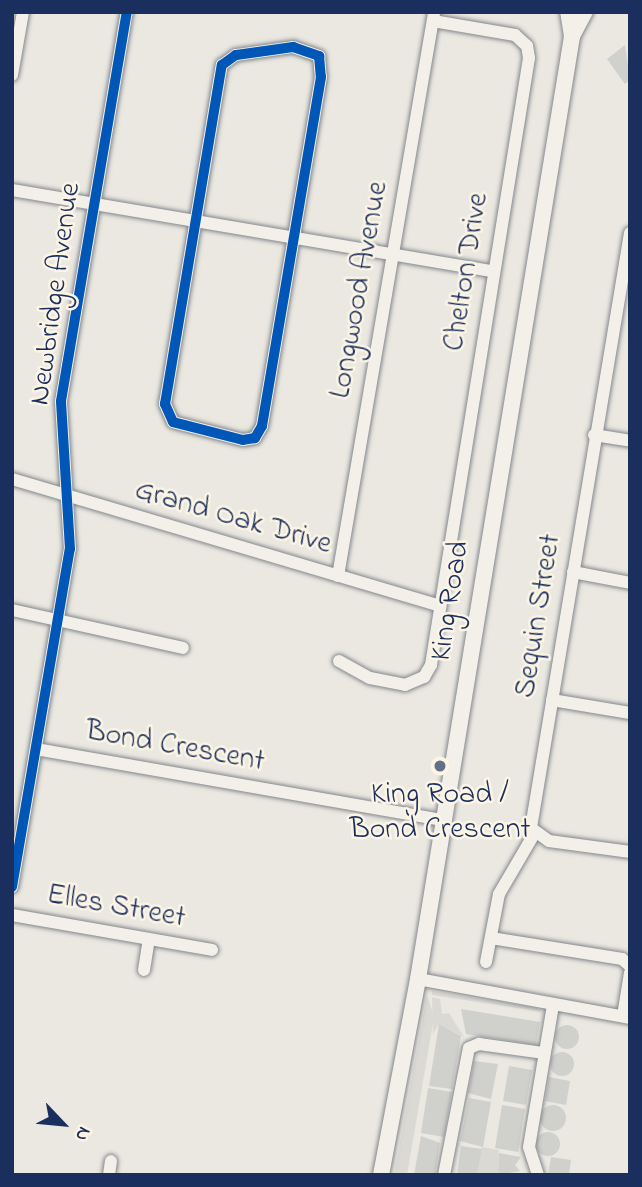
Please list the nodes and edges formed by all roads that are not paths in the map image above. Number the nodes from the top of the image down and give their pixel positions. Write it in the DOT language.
graph roads {
  1 [pos="23,12"];
  2 [pos="127,12"];
  3 [pos="568,12"];
  4 [pos="585,12"];
  5 [pos="433,16"];
  6 [pos="572,36"];
  7 [pos="12,75"];
  8 [pos="12,190"];
  9 [pos="94,203"];
  10 [pos="196,221"];
  11 [pos="630,233"];
  12 [pos="294,237"];
  13 [pos="393,255"];
  14 [pos="493,271"];
  15 [pos="623,309"];
  16 [pos="594,435"];
  17 [pos="630,441"];
  18 [pos="12,479"];
  19 [pos="70,497"];
  20 [pos="573,572"];
  21 [pos="338,576"];
  22 [pos="630,583"];
  23 [pos="440,606"];
  24 [pos="12,610"];
  25 [pos="58,619"];
  26 [pos="183,648"];
  27 [pos="339,661"];
  28 [pos="552,700"];
  29 [pos="630,713"];
  30 [pos="36,749"];
  31 [pos="443,820"];
  32 [pos="534,834"];
  33 [pos="630,852"];
  34 [pos="12,887"];
  35 [pos="12,915"];
  36 [pos="491,938"];
  37 [pos="149,939"];
  38 [pos="212,950"];
  39 [pos="486,962"];
  40 [pos="630,966"];
  41 [pos="144,970"];
  42 [pos="630,973"];
  43 [pos="418,979"];
  44 [pos="553,1004"];
  45 [pos="627,1017"];
  46 [pos="544,1053"];
  47 [pos="111,1161"];
  48 [pos="109,1175"];
  49 [pos="381,1175"];
  50 [pos="444,1175"];
  51 [pos="538,1175"];
  1 -- 7 [label="street"];
  2 -- 9 [label="street, Newbridge Avenue"];
  3 -- 6 [label="main road, King Road"];
  4 -- 6 [label="main road, King Road"];
  5 -- 13 [label="street, Longwood Avenue"];
  5 -- 14 [label="street, Chelton Drive"];
  6 -- 31 [label="main road, King Road"];
  8 -- 9 [label="street"];
  9 -- 10 [label="street"];
  9 -- 19 [label="street, Newbridge Avenue"];
  10 -- 12 [label="street"];
  10 -- 12 [label="street"];
  10 -- 12 [label="street"];
  11 -- 15 [label="street, Sequin Street"];
  12 -- 13 [label="street"];
  13 -- 14 [label="street"];
  13 -- 21 [label="street, Longwood Avenue"];
  14 -- 23 [label="street, Chelton Drive"];
  15 -- 16 [label="street, Sequin Street"];
  16 -- 17 [label="street"];
  16 -- 20 [label="street, Sequin Street"];
  18 -- 19 [label="street, Grand Oak Drive"];
  19 -- 21 [label="street, Grand Oak Drive"];
  19 -- 25 [label="street, Newbridge Avenue"];
  20 -- 22 [label="street"];
  20 -- 28 [label="street, Sequin Street"];
  21 -- 23 [label="street, Grand Oak Drive"];
  23 -- 27 [label="street, Chelton Drive"];
  24 -- 25 [label="street"];
  25 -- 26 [label="street"];
  25 -- 30 [label="street, Newbridge Avenue"];
  28 -- 29 [label="street"];
  28 -- 32 [label="street, Sequin Street"];
  30 -- 31 [label="street, Bond Crescent"];
  30 -- 34 [label="street"];
  31 -- 43 [label="main road, King Road"];
  32 -- 33 [label="street"];
  32 -- 36 [label="street"];
  35 -- 37 [label="street, Elles Street"];
  36 -- 39 [label="street"];
  36 -- 40 [label="street"];
  37 -- 38 [label="street, Elles Street"];
  37 -- 41 [label="street"];
  42 -- 45 [label="street"];
  43 -- 44 [label="street"];
  43 -- 49 [label="main road, King Road"];
  44 -- 45 [label="street"];
  44 -- 46 [label="street"];
  46 -- 50 [label="street"];
  46 -- 51 [label="street"];
  47 -- 48 [label="street"];
}
